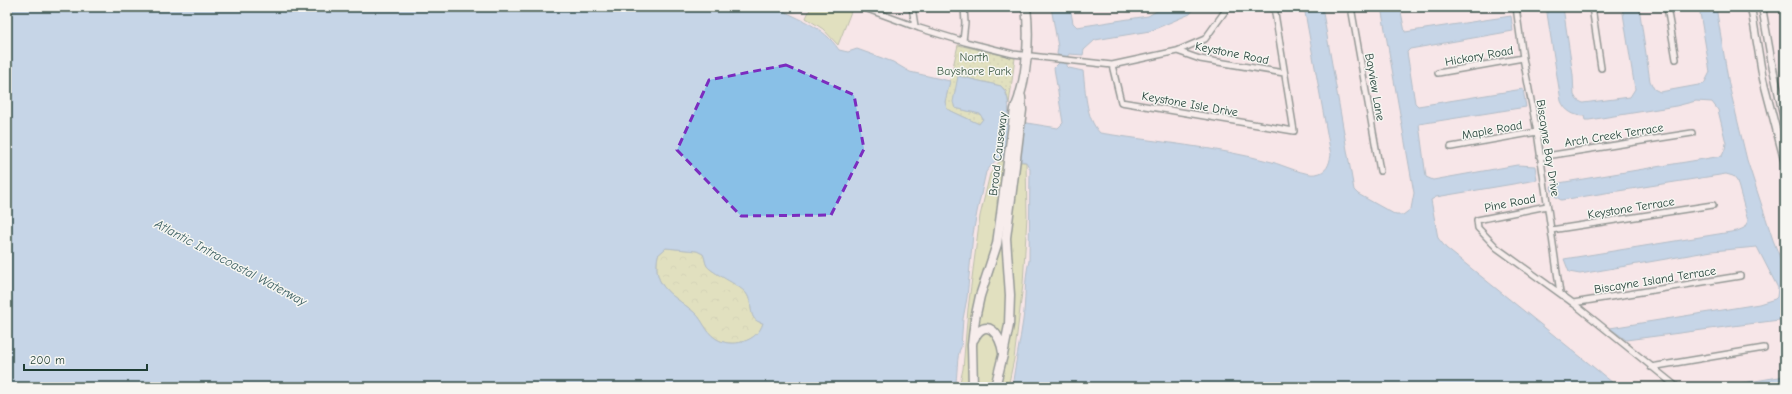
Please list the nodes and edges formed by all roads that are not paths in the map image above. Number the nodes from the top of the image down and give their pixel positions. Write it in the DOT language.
graph roads {
  1 [pos="862,7"];
  2 [pos="912,7"];
  3 [pos="964,7"];
  4 [pos="1026,7"];
  5 [pos="1228,7"];
  6 [pos="1274,7"];
  7 [pos="1351,7"];
  8 [pos="1516,7"];
  9 [pos="1592,7"];
  10 [pos="1667,7"];
  11 [pos="1751,7"];
  12 [pos="1762,7"];
  13 [pos="915,26"];
  14 [pos="964,42"];
  15 [pos="1176,51"];
  16 [pos="1025,56"];
  17 [pos="1523,58"];
  18 [pos="1676,59"];
  19 [pos="1112,65"];
  20 [pos="1601,68"];
  21 [pos="1284,73"];
  22 [pos="1438,73"];
  23 [pos="1785,124"];
  24 [pos="1775,126"];
  25 [pos="1537,132"];
  26 [pos="1692,133"];
  27 [pos="1450,147"];
  28 [pos="1540,157"];
  29 [pos="1785,163"];
  30 [pos="1012,166"];
  31 [pos="1380,171"];
  32 [pos="1713,205"];
  33 [pos="1547,206"];
  34 [pos="1551,230"];
  35 [pos="1558,276"];
  36 [pos="1740,276"];
  37 [pos="1548,284"];
  38 [pos="1560,293"];
  39 [pos="1573,303"];
  40 [pos="972,341"];
  41 [pos="1764,348"];
  42 [pos="1003,356"];
  43 [pos="1651,367"];
  44 [pos="973,387"];
  45 [pos="995,387"];
  46 [pos="1677,387"];
  1 -- 13 [label="street"];
  2 -- 13 [label="street"];
  3 -- 14 [label="street"];
  4 -- 16 [label="main road, Broad Causeway"];
  5 -- 15 [label="street"];
  6 -- 21 [label="street"];
  7 -- 31 [label="street, Bayview Lane"];
  8 -- 17 [label="street, Biscayne Bay Drive"];
  9 -- 20 [label="street"];
  10 -- 18 [label="street"];
  11 -- 24 [label="street"];
  12 -- 23 [label="street"];
  13 -- 14 [label="street"];
  14 -- 16 [label="street"];
  15 -- 19 [label="street"];
  15 -- 21 [label="street, Keystone Road"];
  16 -- 19 [label="street"];
  16 -- 30 [label="main road, Broad Causeway"];
  17 -- 22 [label="street, Hickory Road"];
  17 -- 25 [label="street, Biscayne Bay Drive"];
  19 -- 21 [label="street, Keystone Isle Drive"];
  23 -- 24 [label="street"];
  24 -- 29 [label="street"];
  25 -- 27 [label="street, Maple Road"];
  25 -- 28 [label="street, Biscayne Bay Drive"];
  26 -- 28 [label="street, Arch Creek Terrace"];
  28 -- 33 [label="street, Biscayne Bay Drive"];
  30 -- 40 [label="main road, Broad Causeway"];
  30 -- 42 [label="main road, Broad Causeway"];
  32 -- 34 [label="street, Keystone Terrace"];
  33 -- 34 [label="street, Biscayne Bay Drive"];
  33 -- 37 [label="street, Pine Road"];
  34 -- 35 [label="street, Biscayne Bay Drive"];
  35 -- 37 [label="street"];
  35 -- 38 [label="street, Biscayne Bay Drive"];
  36 -- 39 [label="street, Biscayne Island Terrace"];
  37 -- 38 [label="street"];
  38 -- 39 [label="street"];
  39 -- 43 [label="street"];
  40 -- 42 [label="main road"];
  40 -- 44 [label="main road, Broad Causeway"];
  41 -- 43 [label="street"];
  42 -- 45 [label="main road, Broad Causeway"];
  43 -- 46 [label="street"];
}
